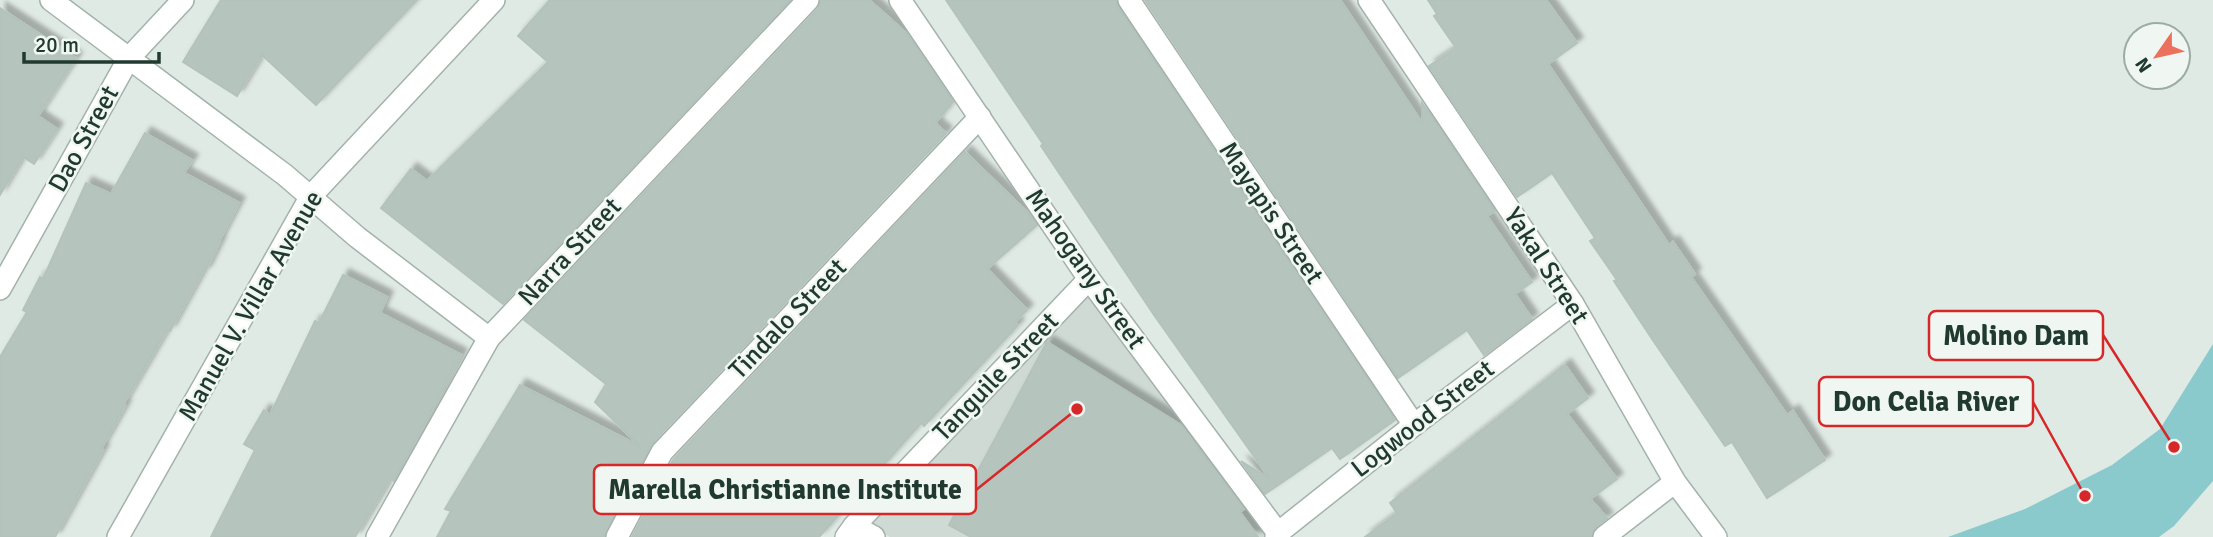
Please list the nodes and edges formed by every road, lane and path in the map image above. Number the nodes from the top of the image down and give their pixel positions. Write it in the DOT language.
graph roads {
  1 [pos="51,0"];
  2 [pos="183,0"];
  3 [pos="494,0"];
  4 [pos="808,0"];
  5 [pos="900,0"];
  6 [pos="1129,0"];
  7 [pos="1368,0"];
  8 [pos="129,58"];
  9 [pos="980,117"];
  10 [pos="311,196"];
  11 [pos="1089,279"];
  12 [pos="0,289"];
  13 [pos="1573,304"];
  14 [pos="489,338"];
  15 [pos="1414,425"];
  16 [pos="1675,482"];
  17 [pos="850,532"];
  18 [pos="384,535"];
  19 [pos="1277,535"];
  20 [pos="118,537"];
  21 [pos="617,537"];
  22 [pos="874,537"];
  23 [pos="1604,537"];
  24 [pos="1716,537"];
  1 -- 8 [label="street"];
  2 -- 8 [label="street, Dao Street"];
  3 -- 10 [label="street, Manuel V. Villar Avenue"];
  4 -- 14 [label="street, Narra Street"];
  5 -- 9 [label="street, Mahogany Street"];
  6 -- 15 [label="street, Mayapis Street"];
  7 -- 13 [label="street, Yakal Street"];
  8 -- 10 [label="street"];
  8 -- 12 [label="street, Dao Street"];
  9 -- 11 [label="street, Mahogany Street"];
  9 -- 21 [label="street, Tindalo Street"];
  10 -- 14 [label="street"];
  10 -- 20 [label="street, Manuel V. Villar Avenue"];
  11 -- 17 [label="street, Tanguile Street"];
  11 -- 19 [label="street, Mahogany Street"];
  13 -- 15 [label="street, Logwood Street"];
  13 -- 16 [label="street, Yakal Street"];
  14 -- 18 [label="street, Narra Street"];
  15 -- 19 [label="street, Logwood Street"];
  16 -- 23 [label="street"];
  16 -- 24 [label="street, Yakal Street"];
  17 -- 22 [label="street"];
}
